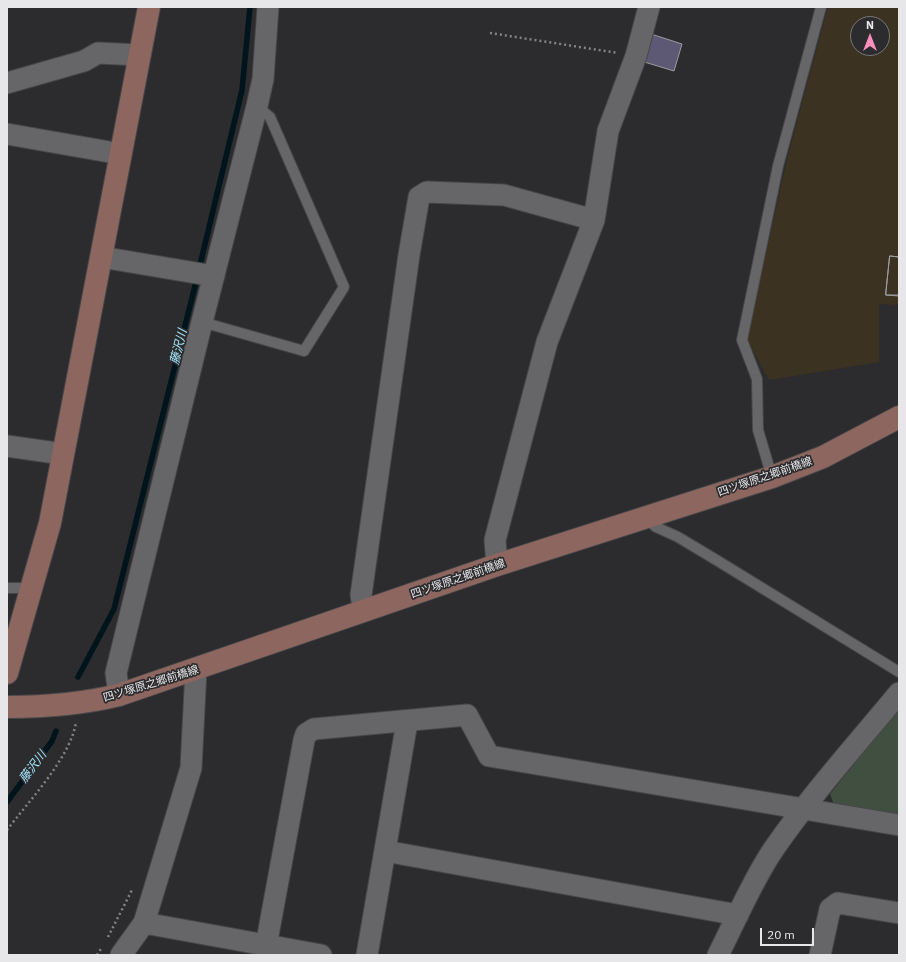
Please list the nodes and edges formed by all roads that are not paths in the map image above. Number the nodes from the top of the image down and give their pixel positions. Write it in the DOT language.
graph roads {
  1 [pos="148,7"];
  2 [pos="268,7"];
  3 [pos="649,7"];
  4 [pos="821,7"];
  5 [pos="140,55"];
  6 [pos="7,83"];
  7 [pos="257,106"];
  8 [pos="7,134"];
  9 [pos="121,154"];
  10 [pos="594,220"];
  11 [pos="101,257"];
  12 [pos="214,276"];
  13 [pos="202,322"];
  14 [pos="899,417"];
  15 [pos="7,446"];
  16 [pos="63,454"];
  17 [pos="772,477"];
  18 [pos="644,517"];
  19 [pos="498,565"];
  20 [pos="7,588"];
  21 [pos="32,588"];
  22 [pos="364,611"];
  23 [pos="196,670"];
  24 [pos="899,672"];
  25 [pos="7,673"];
  26 [pos="899,694"];
  27 [pos="119,695"];
  28 [pos="7,707"];
  29 [pos="407,722"];
  30 [pos="803,809"];
  31 [pos="899,825"];
  32 [pos="385,851"];
  33 [pos="899,913"];
  34 [pos="738,915"];
  35 [pos="144,922"];
  36 [pos="266,946"];
  37 [pos="121,955"];
  38 [pos="321,955"];
  39 [pos="367,955"];
  40 [pos="718,955"];
  41 [pos="820,955"];
  1 -- 5 [label="main road"];
  2 -- 7 [label="street"];
  3 -- 10 [label="street"];
  4 -- 17 [label="lane"];
  5 -- 6 [label="street"];
  5 -- 9 [label="main road"];
  7 -- 12 [label="street"];
  7 -- 13 [label="lane"];
  8 -- 9 [label="street"];
  9 -- 11 [label="main road"];
  10 -- 19 [label="street"];
  10 -- 22 [label="street"];
  11 -- 12 [label="street"];
  11 -- 16 [label="main road"];
  12 -- 13 [label="street"];
  13 -- 27 [label="street"];
  14 -- 17 [label="main road, 四ツ塚原之郷前橋線"];
  15 -- 16 [label="street"];
  16 -- 21 [label="main road"];
  17 -- 18 [label="main road, 四ツ塚原之郷前橋線"];
  18 -- 19 [label="main road, 四ツ塚原之郷前橋線"];
  18 -- 24 [label="lane"];
  19 -- 22 [label="main road, 四ツ塚原之郷前橋線"];
  20 -- 21 [label="lane"];
  21 -- 25 [label="main road"];
  22 -- 23 [label="main road, 四ツ塚原之郷前橋線"];
  23 -- 27 [label="main road, 四ツ塚原之郷前橋線"];
  23 -- 35 [label="street"];
  26 -- 30 [label="street"];
  27 -- 28 [label="main road, 四ツ塚原之郷前橋線"];
  29 -- 30 [label="street"];
  29 -- 32 [label="street"];
  29 -- 36 [label="street"];
  30 -- 31 [label="street"];
  30 -- 34 [label="street"];
  32 -- 34 [label="street"];
  32 -- 39 [label="street"];
  33 -- 41 [label="street"];
  34 -- 40 [label="street"];
  35 -- 36 [label="street"];
  35 -- 37 [label="street"];
  36 -- 38 [label="street"];
}
